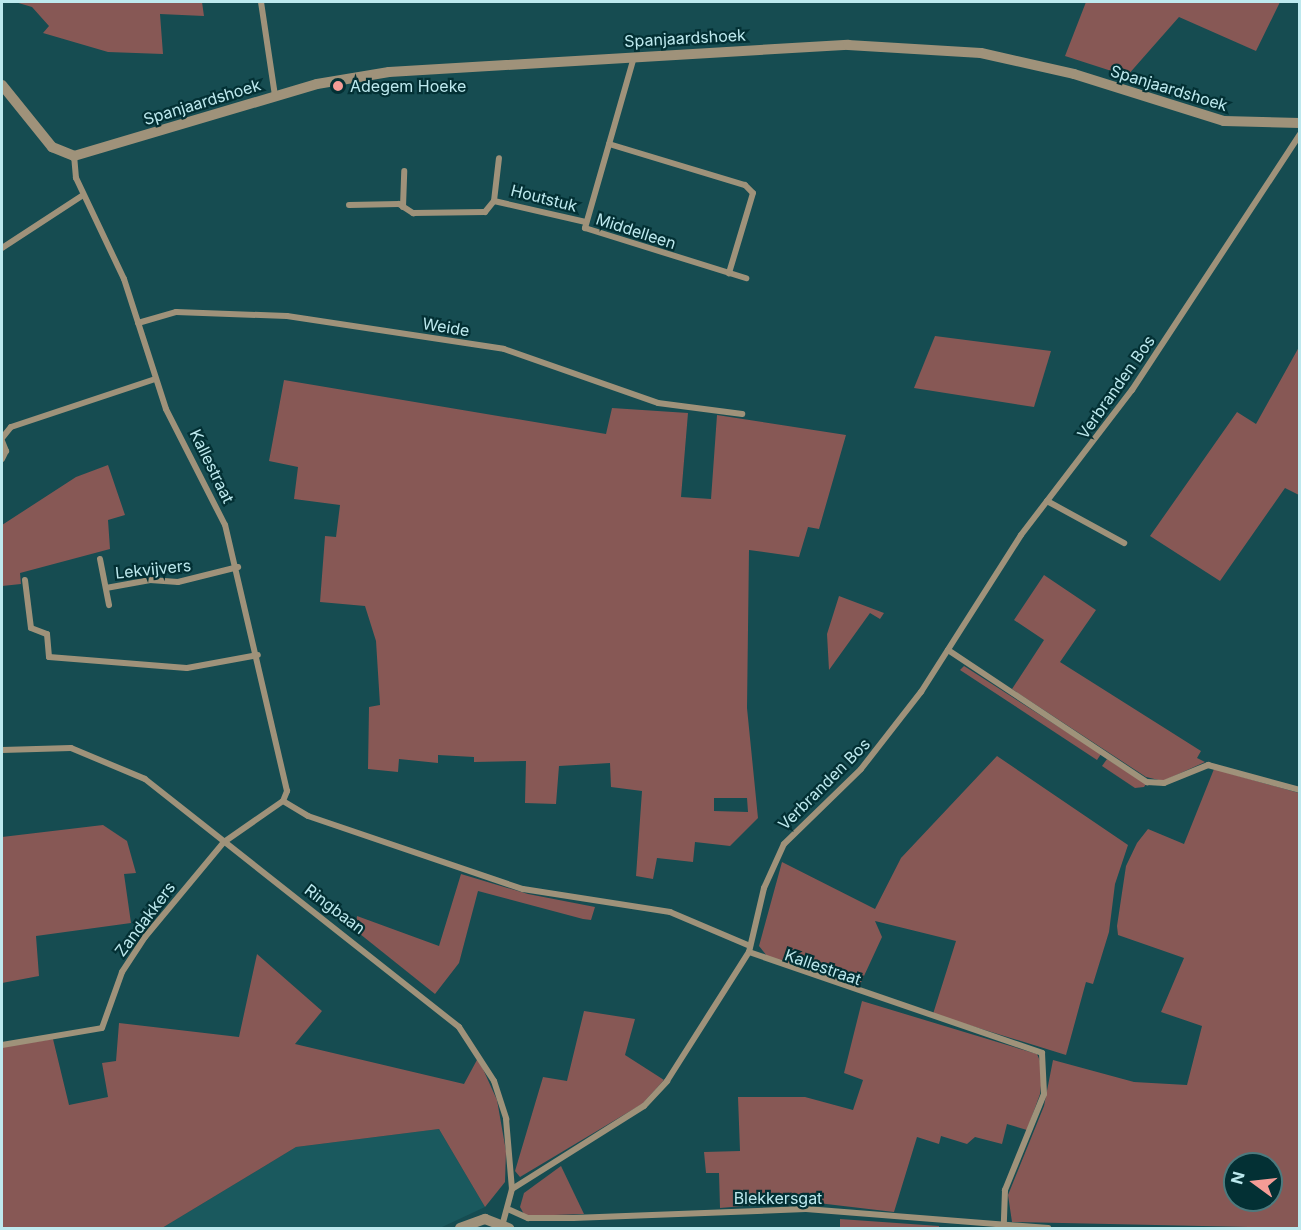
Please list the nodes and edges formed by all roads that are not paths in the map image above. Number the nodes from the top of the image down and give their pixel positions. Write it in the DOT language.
graph roads {
  1 [pos="261,2"];
  2 [pos="635,56"];
  3 [pos="2,85"];
  4 [pos="275,96"];
  5 [pos="1299,123"];
  6 [pos="1299,134"];
  7 [pos="609,144"];
  8 [pos="74,156"];
  9 [pos="499,158"];
  10 [pos="404,171"];
  11 [pos="83,195"];
  12 [pos="494,201"];
  13 [pos="349,206"];
  14 [pos="403,207"];
  15 [pos="586,222"];
  16 [pos="2,248"];
  17 [pos="729,273"];
  18 [pos="746,278"];
  19 [pos="138,323"];
  20 [pos="155,379"];
  21 [pos="742,414"];
  22 [pos="2,439"];
  23 [pos="2,459"];
  24 [pos="1047,501"];
  25 [pos="1124,543"];
  26 [pos="100,560"];
  27 [pos="238,567"];
  28 [pos="25,580"];
  29 [pos="106,588"];
  30 [pos="109,605"];
  31 [pos="948,650"];
  32 [pos="258,655"];
  33 [pos="2,750"];
  34 [pos="1299,790"];
  35 [pos="283,801"];
  36 [pos="224,842"];
  37 [pos="749,949"];
  38 [pos="2,1045"];
  39 [pos="512,1189"];
  40 [pos="510,1210"];
  41 [pos="506,1225"];
  42 [pos="1004,1226"];
  43 [pos="460,1228"];
  44 [pos="1048,1228"];
  1 -- 4 [label="street"];
  2 -- 4 [label="street, Spanjaardshoek"];
  2 -- 5 [label="street, Spanjaardshoek"];
  2 -- 7 [label="street, Middelleen"];
  3 -- 8 [label="street"];
  4 -- 8 [label="street, Spanjaardshoek"];
  6 -- 24 [label="street, Verbranden Bos"];
  7 -- 15 [label="street, Middelleen"];
  7 -- 17 [label="street"];
  8 -- 11 [label="street, Kallestraat"];
  9 -- 12 [label="street, Houtstuk"];
  10 -- 14 [label="street"];
  11 -- 16 [label="street"];
  11 -- 19 [label="street, Kallestraat"];
  12 -- 14 [label="street, Houtstuk"];
  12 -- 15 [label="street, Houtstuk"];
  13 -- 14 [label="street, Houtstuk"];
  15 -- 17 [label="street, Middelleen"];
  17 -- 18 [label="street, Middelleen"];
  19 -- 20 [label="street, Kallestraat"];
  19 -- 21 [label="street, Weide"];
  20 -- 22 [label="street"];
  20 -- 27 [label="street, Kallestraat"];
  22 -- 23 [label="street"];
  24 -- 25 [label="street"];
  24 -- 31 [label="street, Verbranden Bos"];
  26 -- 29 [label="street, Lekvijvers"];
  27 -- 29 [label="street, Lekvijvers"];
  27 -- 32 [label="street, Kallestraat"];
  28 -- 32 [label="street"];
  29 -- 30 [label="street, Lekvijvers"];
  31 -- 34 [label="street"];
  31 -- 37 [label="street, Verbranden Bos"];
  32 -- 35 [label="street, Kallestraat"];
  33 -- 36 [label="street, Ringbaan"];
  35 -- 36 [label="street"];
  35 -- 37 [label="street, Kallestraat"];
  36 -- 38 [label="street, Zandakkers"];
  36 -- 39 [label="street, Ringbaan"];
  37 -- 39 [label="street"];
  37 -- 42 [label="street, Kallestraat"];
  39 -- 40 [label="street, Ringbaan"];
  40 -- 41 [label="street, Ringbaan"];
  40 -- 42 [label="street, Blekkersgat"];
  41 -- 43 [label="street"];
  42 -- 44 [label="street, Blekkersgat"];
}
